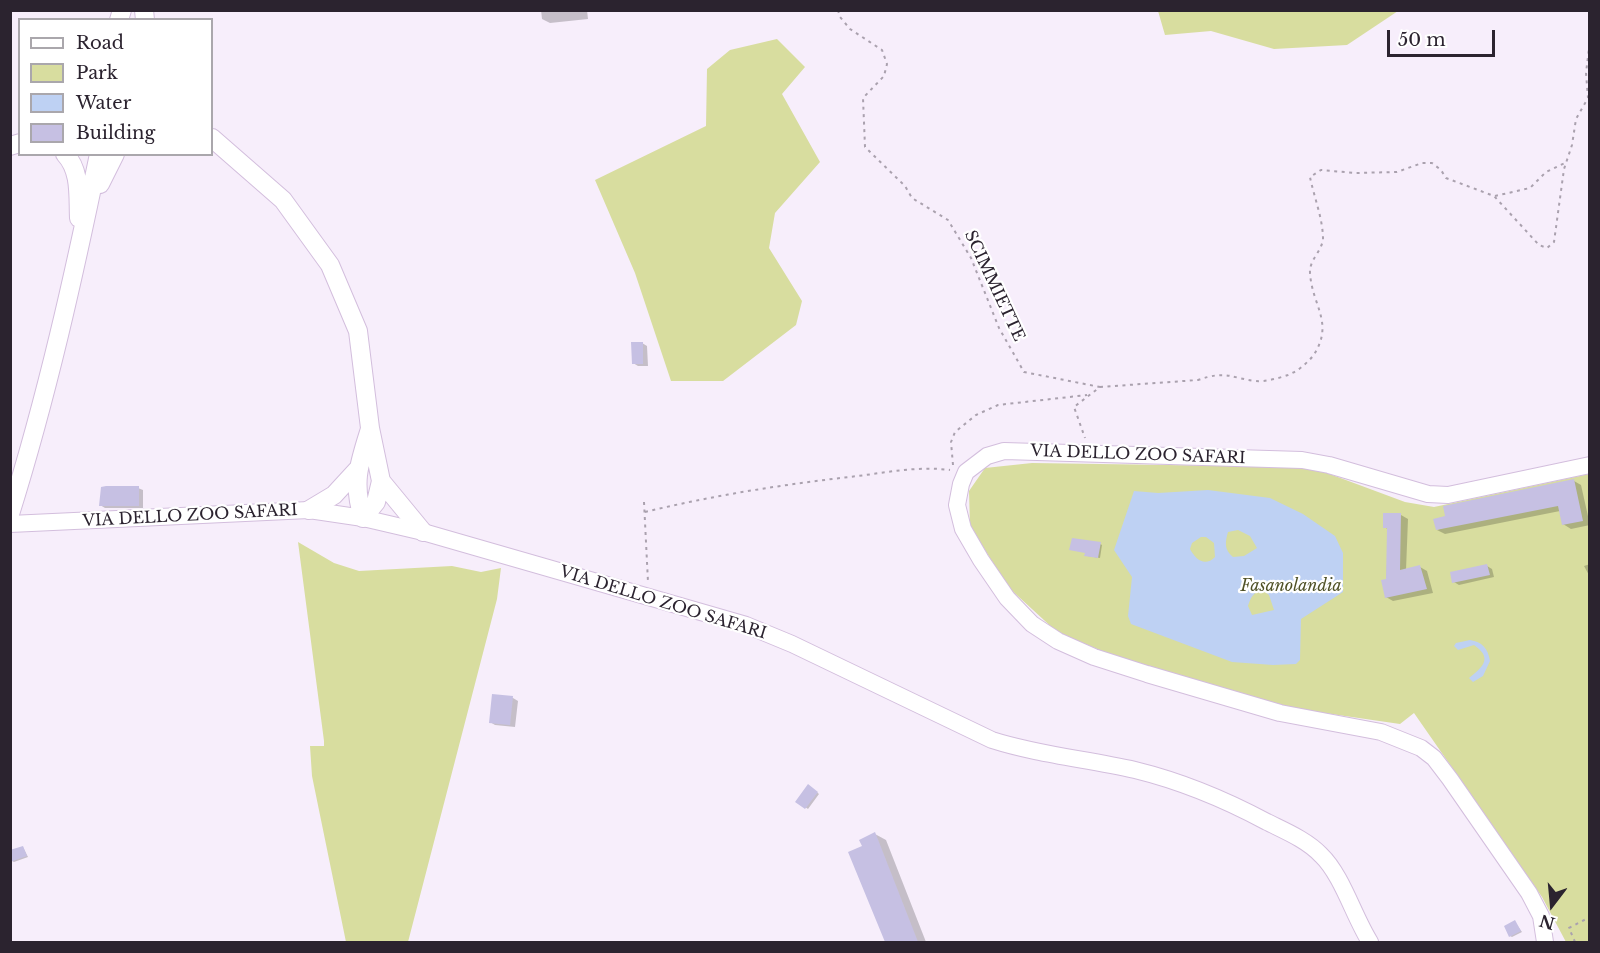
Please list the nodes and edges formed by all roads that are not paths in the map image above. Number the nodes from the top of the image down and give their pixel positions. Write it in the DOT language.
graph roads {
  1 [pos="213,139"];
  2 [pos="67,156"];
  3 [pos="99,156"];
  4 [pos="114,156"];
  5 [pos="88,207"];
  6 [pos="80,249"];
  7 [pos="370,428"];
  8 [pos="1590,465"];
  9 [pos="357,470"];
  10 [pos="381,481"];
  11 [pos="309,510"];
  12 [pos="10,514"];
  13 [pos="363,518"];
  14 [pos="10,524"];
  15 [pos="423,532"];
  16 [pos="1370,942"];
  17 [pos="1545,942"];
  1 -- 7 [label="main road"];
  2 -- 6 [label="main road"];
  3 -- 5 [label="main road"];
  4 -- 5 [label="main road"];
  5 -- 6 [label="main road"];
  6 -- 12 [label="main road"];
  7 -- 9 [label="main road"];
  7 -- 10 [label="main road"];
  8 -- 17 [label="street, VIA DELLO ZOO SAFARI"];
  9 -- 11 [label="main road"];
  9 -- 13 [label="main road"];
  10 -- 13 [label="main road"];
  10 -- 15 [label="main road"];
  11 -- 13 [label="street, VIA DELLO ZOO SAFARI"];
  11 -- 14 [label="street, VIA DELLO ZOO SAFARI"];
  13 -- 15 [label="street, VIA DELLO ZOO SAFARI"];
  15 -- 16 [label="street, VIA DELLO ZOO SAFARI"];
}
